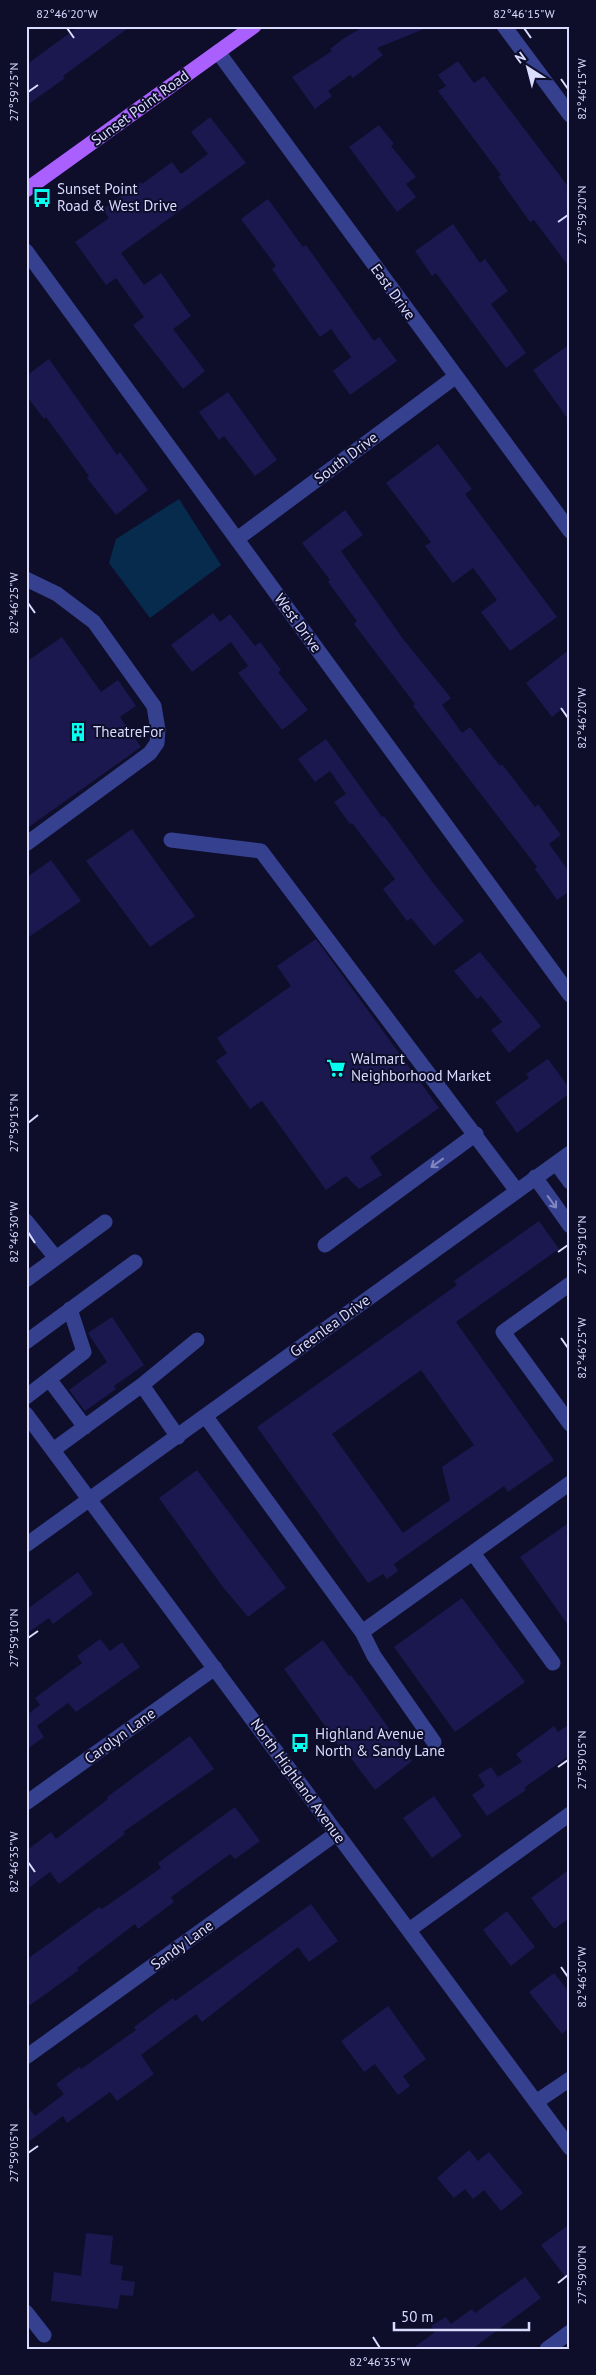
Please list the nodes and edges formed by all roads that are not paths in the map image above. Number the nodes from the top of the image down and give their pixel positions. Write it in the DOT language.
graph roads {
  1 [pos="254,26"];
  2 [pos="504,26"];
  3 [pos="218,52"];
  4 [pos="570,115"];
  5 [pos="26,190"];
  6 [pos="26,251"];
  7 [pos="455,377"];
  8 [pos="570,531"];
  9 [pos="237,539"];
  10 [pos="26,579"];
  11 [pos="171,840"];
  12 [pos="26,844"];
  13 [pos="570,995"];
  14 [pos="476,1134"];
  15 [pos="570,1153"];
  16 [pos="556,1163"];
  17 [pos="535,1178"];
  18 [pos="570,1182"];
  19 [pos="517,1191"];
  20 [pos="105,1222"];
  21 [pos="27,1223"];
  22 [pos="570,1226"];
  23 [pos="325,1245"];
  24 [pos="56,1258"];
  25 [pos="135,1262"];
  26 [pos="26,1280"];
  27 [pos="570,1284"];
  28 [pos="70,1309"];
  29 [pos="197,1340"];
  30 [pos="26,1342"];
  31 [pos="49,1379"];
  32 [pos="142,1385"];
  33 [pos="26,1397"];
  34 [pos="26,1414"];
  35 [pos="206,1417"];
  36 [pos="570,1424"];
  37 [pos="85,1427"];
  38 [pos="178,1436"];
  39 [pos="54,1450"];
  40 [pos="570,1483"];
  41 [pos="91,1499"];
  42 [pos="26,1545"];
  43 [pos="473,1553"];
  44 [pos="362,1632"];
  45 [pos="553,1663"];
  46 [pos="215,1668"];
  47 [pos="434,1742"];
  48 [pos="26,1803"];
  49 [pos="570,1814"];
  50 [pos="337,1834"];
  51 [pos="408,1930"];
  52 [pos="26,2057"];
  53 [pos="570,2078"];
  54 [pos="536,2102"];
  55 [pos="570,2148"];
  56 [pos="26,2312"];
  57 [pos="570,2332"];
  58 [pos="44,2335"];
  59 [pos="547,2349"];
  1 -- 3 [label="main road, Sunset Point Road"];
  2 -- 4 [label="street"];
  3 -- 5 [label="main road, Sunset Point Road"];
  3 -- 7 [label="street, East Drive"];
  6 -- 9 [label="street, West Drive"];
  7 -- 8 [label="street, East Drive"];
  7 -- 9 [label="street, South Drive"];
  9 -- 13 [label="street, West Drive"];
  10 -- 12 [label="street"];
  11 -- 14 [label="street"];
  14 -- 19 [label="street"];
  14 -- 23 [label="street, one-way"];
  15 -- 16 [label="street, Greenlea Drive"];
  16 -- 17 [label="street, Greenlea Drive"];
  16 -- 18 [label="street"];
  17 -- 19 [label="street, Greenlea Drive"];
  17 -- 22 [label="street, one-way"];
  19 -- 35 [label="street, Greenlea Drive"];
  20 -- 24 [label="street"];
  21 -- 24 [label="street"];
  24 -- 26 [label="street"];
  25 -- 28 [label="street"];
  27 -- 36 [label="street"];
  28 -- 30 [label="street"];
  28 -- 31 [label="street"];
  29 -- 32 [label="street"];
  31 -- 33 [label="street"];
  31 -- 37 [label="street"];
  32 -- 37 [label="street"];
  32 -- 38 [label="street"];
  34 -- 39 [label="street, North Highland Avenue"];
  35 -- 38 [label="street, Greenlea Drive"];
  35 -- 44 [label="street"];
  37 -- 39 [label="street"];
  38 -- 41 [label="street, Greenlea Drive"];
  39 -- 41 [label="street, North Highland Avenue"];
  40 -- 43 [label="street"];
  41 -- 42 [label="street, Greenlea Drive"];
  41 -- 46 [label="street, North Highland Avenue"];
  43 -- 44 [label="street"];
  43 -- 45 [label="street"];
  44 -- 47 [label="street"];
  46 -- 48 [label="street, Carolyn Lane"];
  46 -- 50 [label="street, North Highland Avenue"];
  49 -- 51 [label="street"];
  50 -- 51 [label="street, North Highland Avenue"];
  50 -- 52 [label="street, Sandy Lane"];
  51 -- 54 [label="street, North Highland Avenue"];
  53 -- 54 [label="street"];
  54 -- 55 [label="street, North Highland Avenue"];
  56 -- 58 [label="street"];
  57 -- 59 [label="street"];
}
